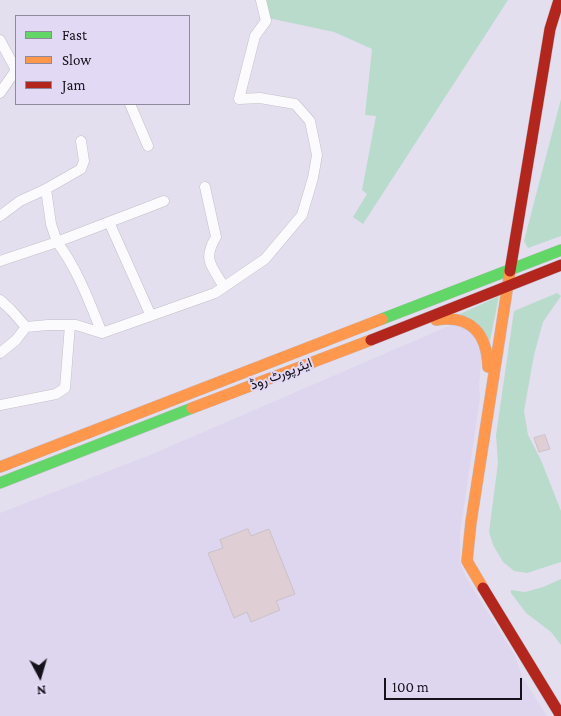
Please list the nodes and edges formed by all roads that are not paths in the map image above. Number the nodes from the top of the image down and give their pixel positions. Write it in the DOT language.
graph roads {
  1 [pos="261,0"];
  2 [pos="559,0"];
  3 [pos="0,40"];
  4 [pos="15,68"];
  5 [pos="15,71"];
  6 [pos="0,93"];
  7 [pos="130,105"];
  8 [pos="81,141"];
  9 [pos="148,146"];
  10 [pos="205,187"];
  11 [pos="46,189"];
  12 [pos="164,201"];
  13 [pos="0,216"];
  14 [pos="109,222"];
  15 [pos="57,242"];
  16 [pos="561,250"];
  17 [pos="0,261"];
  18 [pos="561,265"];
  19 [pos="509,271"];
  20 [pos="224,287"];
  21 [pos="507,287"];
  22 [pos="0,300"];
  23 [pos="151,316"];
  24 [pos="70,325"];
  25 [pos="26,327"];
  26 [pos="396,329"];
  27 [pos="102,334"];
  28 [pos="0,353"];
  29 [pos="0,405"];
  30 [pos="487,411"];
  31 [pos="0,467"];
  32 [pos="0,484"];
  33 [pos="561,716"];
  1 -- 20 [label="street"];
  2 -- 19 [label="main road"];
  3 -- 4 [label="street"];
  5 -- 6 [label="street"];
  7 -- 9 [label="street"];
  8 -- 11 [label="street"];
  10 -- 20 [label="street"];
  11 -- 13 [label="street"];
  11 -- 15 [label="street"];
  12 -- 14 [label="street"];
  14 -- 15 [label="street"];
  14 -- 23 [label="street"];
  15 -- 17 [label="street"];
  15 -- 27 [label="street"];
  16 -- 19 [label="main road, ایئرپورٹ روڈ"];
  18 -- 21 [label="main road, ایئرپورٹ روڈ"];
  19 -- 21 [label="main road"];
  19 -- 31 [label="main road, ایئرپورٹ روڈ"];
  20 -- 23 [label="street"];
  21 -- 26 [label="main road, ایئرپورٹ روڈ"];
  21 -- 30 [label="main road"];
  22 -- 25 [label="street"];
  23 -- 27 [label="street"];
  24 -- 25 [label="street"];
  24 -- 27 [label="street"];
  24 -- 29 [label="street"];
  25 -- 28 [label="street"];
  26 -- 30 [label="main road"];
  26 -- 32 [label="main road, ایئرپورٹ روڈ"];
  30 -- 33 [label="main road"];
}
